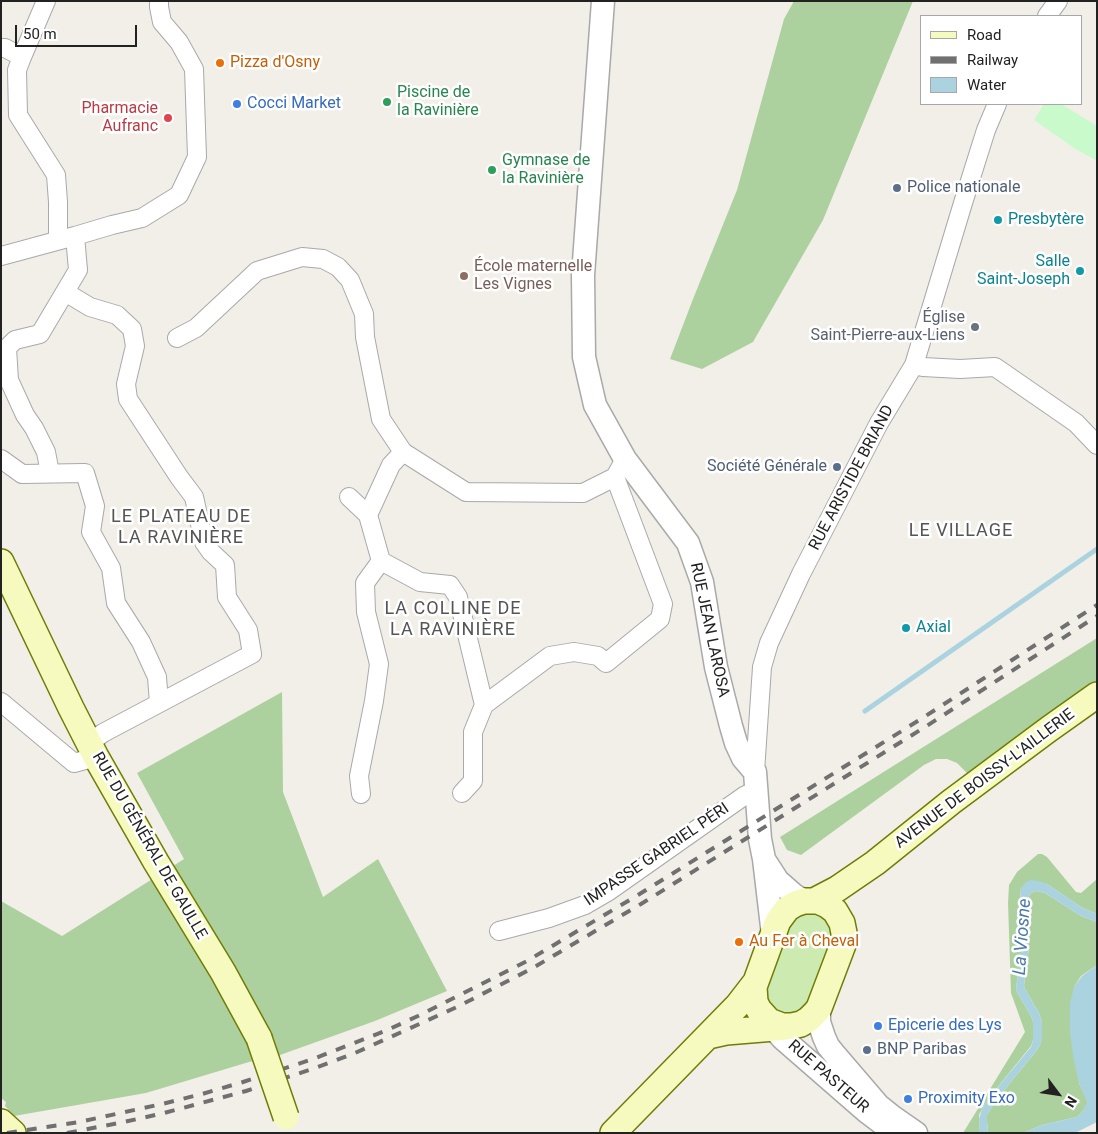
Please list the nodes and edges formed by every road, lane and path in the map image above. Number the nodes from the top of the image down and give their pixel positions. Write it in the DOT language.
graph roads {
  1 [pos="46,1"];
  2 [pos="160,1"];
  3 [pos="603,1"];
  4 [pos="1058,1"];
  5 [pos="1048,15"];
  6 [pos="1,48"];
  7 [pos="22,57"];
  8 [pos="997,105"];
  9 [pos="66,238"];
  10 [pos="1,256"];
  11 [pos="65,292"];
  12 [pos="177,338"];
  13 [pos="914,365"];
  14 [pos="1097,445"];
  15 [pos="403,452"];
  16 [pos="1,459"];
  17 [pos="620,468"];
  18 [pos="50,473"];
  19 [pos="349,497"];
  20 [pos="368,515"];
  21 [pos="381,561"];
  22 [pos="1,562"];
  23 [pos="1097,695"];
  24 [pos="1,702"];
  25 [pos="159,703"];
  26 [pos="484,705"];
  27 [pos="92,750"];
  28 [pos="755,781"];
  29 [pos="462,793"];
  30 [pos="361,794"];
  31 [pos="764,859"];
  32 [pos="875,863"];
  33 [pos="809,901"];
  34 [pos="499,931"];
  35 [pos="844,933"];
  36 [pos="773,935"];
  37 [pos="755,982"];
  38 [pos="819,1008"];
  39 [pos="777,1024"];
  40 [pos="708,1036"];
  41 [pos="1,1122"];
  42 [pos="289,1125"];
  43 [pos="13,1133"];
  44 [pos="613,1133"];
  45 [pos="895,1133"];
  46 [pos="916,1133"];
  1 -- 7 [label="street"];
  2 -- 9 [label="street"];
  3 -- 17 [label="street, RUE JEAN LAROSA"];
  4 -- 5 [label="street"];
  6 -- 7 [label="street"];
  7 -- 9 [label="street"];
  8 -- 13 [label="street, RUE ARISTIDE BRIAND"];
  9 -- 10 [label="street"];
  9 -- 11 [label="street"];
  11 -- 18 [label="street"];
  11 -- 25 [label="street"];
  12 -- 15 [label="street"];
  13 -- 14 [label="street"];
  13 -- 28 [label="street, RUE ARISTIDE BRIAND"];
  15 -- 17 [label="street"];
  15 -- 20 [label="street"];
  16 -- 18 [label="street"];
  17 -- 26 [label="street"];
  17 -- 28 [label="street, RUE JEAN LAROSA"];
  18 -- 25 [label="street"];
  19 -- 20 [label="street"];
  20 -- 21 [label="street"];
  21 -- 26 [label="street"];
  21 -- 30 [label="street"];
  22 -- 27 [label="main road, RUE DU GÉNÉRAL DE GAULLE"];
  23 -- 32 [label="main road, AVENUE DE BOISSY-L'AILLERIE"];
  24 -- 27 [label="street"];
  25 -- 27 [label="street"];
  26 -- 29 [label="street"];
  27 -- 42 [label="main road, RUE DU GÉNÉRAL DE GAULLE, bridge"];
  28 -- 31 [label="street, RUE ARISTIDE BRIAND"];
  28 -- 34 [label="street, IMPASSE GABRIEL PÉRI"];
  31 -- 33 [label="street, RUE ARISTIDE BRIAND"];
  31 -- 36 [label="street, RUE ARISTIDE BRIAND"];
  32 -- 33 [label="main road, AVENUE DE BOISSY-L'AILLERIE"];
  32 -- 35 [label="main road, AVENUE DE BOISSY-L'AILLERIE"];
  33 -- 35 [label="main road"];
  33 -- 36 [label="main road"];
  35 -- 38 [label="main road"];
  36 -- 37 [label="main road"];
  37 -- 39 [label="main road"];
  37 -- 40 [label="main road"];
  38 -- 39 [label="main road"];
  38 -- 46 [label="street, RUE PASTEUR"];
  39 -- 40 [label="main road"];
  39 -- 45 [label="street, RUE PASTEUR"];
  40 -- 44 [label="main road"];
  41 -- 43 [label="main road"];
}
